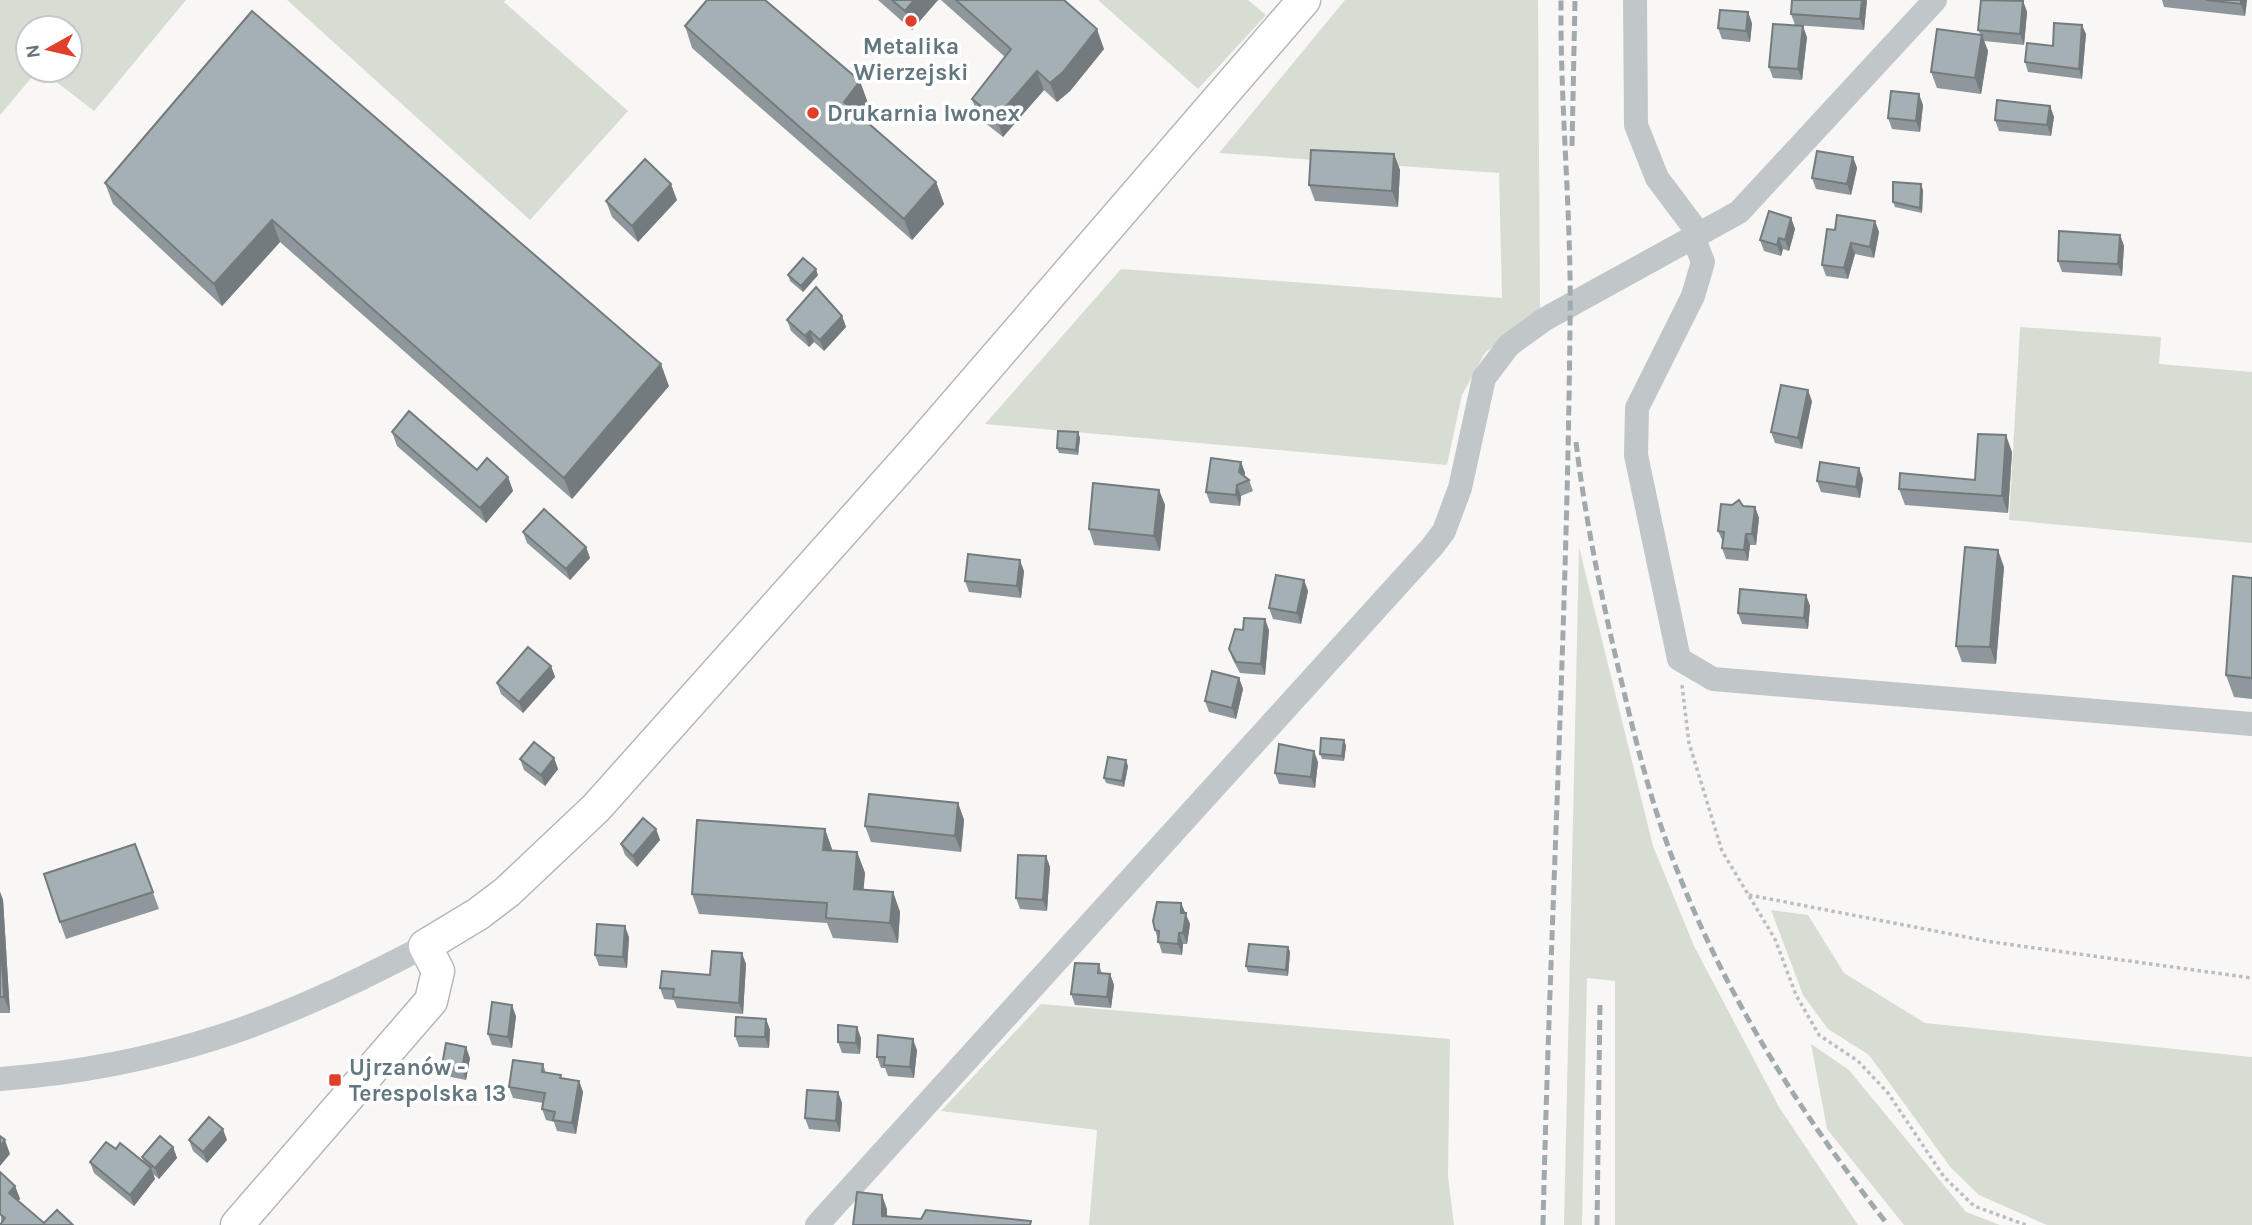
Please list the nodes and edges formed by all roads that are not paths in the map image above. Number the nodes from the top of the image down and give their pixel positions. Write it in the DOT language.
graph roads {
  1 [pos="1304,0"];
  2 [pos="1635,0"];
  3 [pos="1935,0"];
  4 [pos="1696,236"];
  5 [pos="2252,724"];
  6 [pos="425,946"];
  7 [pos="0,1079"];
  8 [pos="237,1225"];
  9 [pos="817,1225"];
  1 -- 6 [label="main road"];
  2 -- 4 [label="street"];
  3 -- 4 [label="street"];
  4 -- 5 [label="street"];
  4 -- 9 [label="street"];
  6 -- 7 [label="street"];
  6 -- 8 [label="main road"];
}
